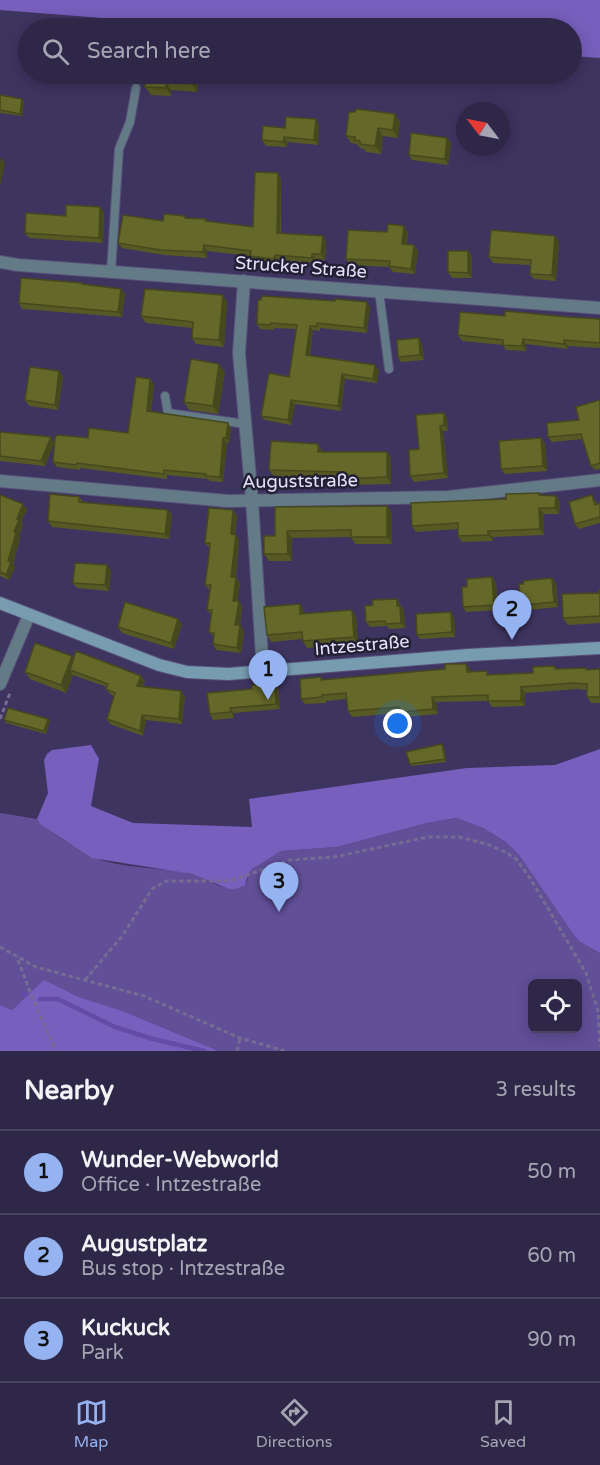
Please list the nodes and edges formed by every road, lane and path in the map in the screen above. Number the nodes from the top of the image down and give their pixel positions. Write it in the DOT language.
graph roads {
  1 [pos="136,88"];
  2 [pos="0,262"];
  3 [pos="111,272"];
  4 [pos="244,281"];
  5 [pos="379,291"];
  6 [pos="600,308"];
  7 [pos="389,369"];
  8 [pos="165,396"];
  9 [pos="245,424"];
  10 [pos="0,480"];
  11 [pos="600,480"];
  12 [pos="252,500"];
  13 [pos="0,603"];
  14 [pos="29,615"];
  15 [pos="600,648"];
  16 [pos="262,672"];
  17 [pos="0,684"];
  18 [pos="0,947"];
  19 [pos="18,958"];
  20 [pos="85,980"];
  21 [pos="240,1038"];
  22 [pos="600,1046"];
  23 [pos="56,1051"];
  24 [pos="237,1051"];
  25 [pos="285,1051"];
  1 -- 3 [label="lane"];
  2 -- 3 [label="street, Strucker Straße"];
  3 -- 4 [label="street, Strucker Straße"];
  4 -- 5 [label="street, Strucker Straße"];
  4 -- 9 [label="street"];
  5 -- 6 [label="street, Strucker Straße"];
  5 -- 7 [label="lane"];
  8 -- 9 [label="lane"];
  9 -- 12 [label="street"];
  10 -- 12 [label="street, Auguststraße"];
  11 -- 12 [label="street, Auguststraße"];
  12 -- 16 [label="street"];
  13 -- 14 [label="main road, Intzestraße"];
  14 -- 16 [label="main road, Intzestraße"];
  14 -- 17 [label="street"];
  15 -- 16 [label="main road, Intzestraße"];
  18 -- 19 [label="path"];
  19 -- 20 [label="path"];
  19 -- 23 [label="path"];
  20 -- 21 [label="path"];
  20 -- 22 [label="path"];
  21 -- 24 [label="path"];
  21 -- 25 [label="path"];
}
